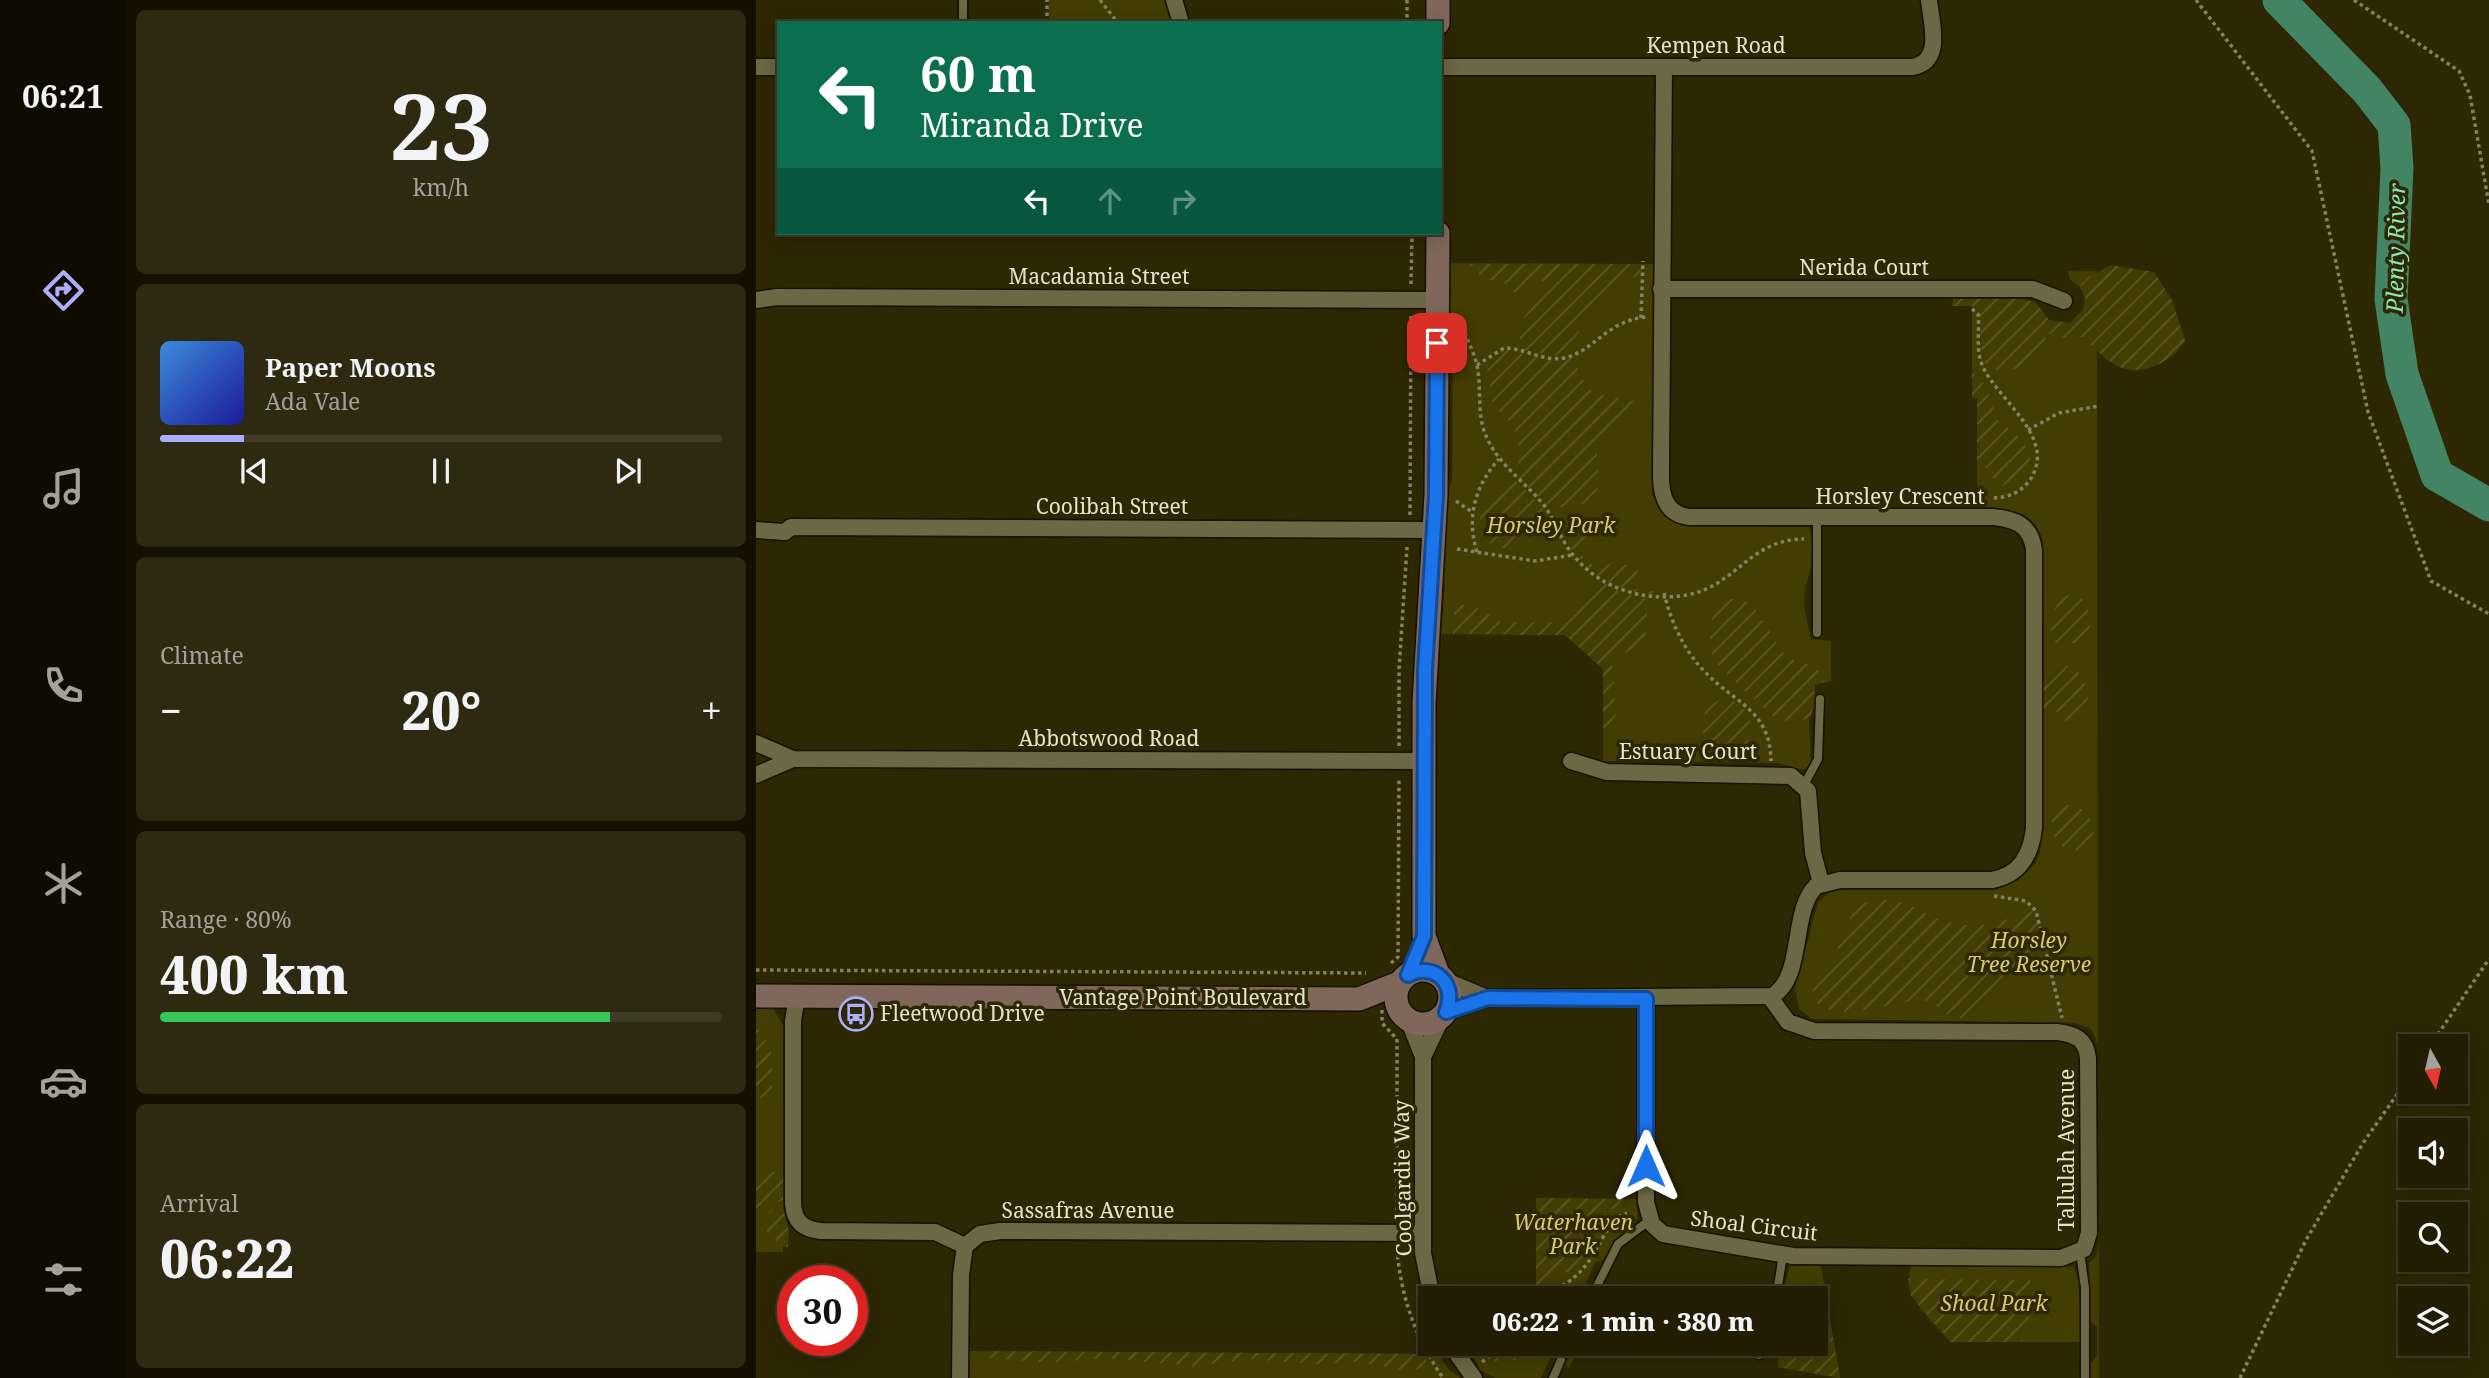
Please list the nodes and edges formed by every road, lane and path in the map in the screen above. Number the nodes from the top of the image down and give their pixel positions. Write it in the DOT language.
graph roads {
  1 [pos="963,0"];
  2 [pos="1047,0"];
  3 [pos="1100,0"];
  4 [pos="1174,0"];
  5 [pos="1407,0"];
  6 [pos="1438,0"];
  7 [pos="1929,0"];
  8 [pos="2196,0"];
  9 [pos="2354,0"];
  10 [pos="963,21"];
  11 [pos="1047,21"];
  12 [pos="1116,21"];
  13 [pos="1180,21"];
  14 [pos="1407,21"];
  15 [pos="1438,21"];
  16 [pos="756,67"];
  17 [pos="777,67"];
  18 [pos="1442,67"];
  19 [pos="1664,68"];
  20 [pos="2489,205"];
  21 [pos="1438,235"];
  22 [pos="1643,261"];
  23 [pos="1661,289"];
  24 [pos="757,296"];
  25 [pos="1437,300"];
  26 [pos="2064,301"];
  27 [pos="1972,309"];
  28 [pos="1660,317"];
  29 [pos="1641,318"];
  30 [pos="1462,319"];
  31 [pos="1477,365"];
  32 [pos="2099,406"];
  33 [pos="2028,430"];
  34 [pos="1500,459"];
  35 [pos="1456,492"];
  36 [pos="1993,498"];
  37 [pos="1472,512"];
  38 [pos="1817,518"];
  39 [pos="756,522"];
  40 [pos="790,527"];
  41 [pos="756,530"];
  42 [pos="1434,530"];
  43 [pos="1817,539"];
  44 [pos="1457,550"];
  45 [pos="1477,552"];
  46 [pos="1573,555"];
  47 [pos="1665,595"];
  48 [pos="2489,614"];
  49 [pos="1817,633"];
  50 [pos="1820,699"];
  51 [pos="756,743"];
  52 [pos="756,750"];
  53 [pos="793,759"];
  54 [pos="1424,761"];
  55 [pos="1571,761"];
  56 [pos="756,768"];
  57 [pos="1770,773"];
  58 [pos="756,775"];
  59 [pos="1804,785"];
  60 [pos="1992,880"];
  61 [pos="1821,883"];
  62 [pos="1424,936"];
  63 [pos="2489,959"];
  64 [pos="1441,977"];
  65 [pos="1404,979"];
  66 [pos="1775,995"];
  67 [pos="756,996"];
  68 [pos="793,996"];
  69 [pos="1488,998"];
  70 [pos="1359,999"];
  71 [pos="1646,999"];
  72 [pos="1398,1014"];
  73 [pos="1443,1016"];
  74 [pos="2061,1033"];
  75 [pos="2438,1034"];
  76 [pos="1423,1057"];
  77 [pos="2398,1093"];
  78 [pos="1627,1213"];
  79 [pos="1650,1220"];
  80 [pos="1397,1233"];
  81 [pos="1423,1233"];
  82 [pos="965,1246"];
  83 [pos="2080,1252"];
  84 [pos="1783,1255"];
  85 [pos="1430,1286"];
  86 [pos="1565,1286"];
  87 [pos="1597,1286"];
  88 [pos="1778,1286"];
  89 [pos="1458,1356"];
  90 [pos="1561,1360"];
  91 [pos="960,1378"];
  92 [pos="1443,1378"];
  93 [pos="1474,1378"];
  94 [pos="1553,1378"];
  95 [pos="2085,1378"];
  96 [pos="2240,1378"];
  1 -- 10 [label="lane"];
  2 -- 11 [label="path"];
  3 -- 12 [label="path"];
  4 -- 13 [label="street"];
  5 -- 14 [label="path"];
  6 -- 15 [label="street"];
  7 -- 19 [label="street, Kempen Road"];
  8 -- 48 [label="path"];
  9 -- 20 [label="path"];
  16 -- 17 [label="street"];
  18 -- 19 [label="street, Kempen Road"];
  19 -- 23 [label="street, Horsley Crescent"];
  21 -- 25 [label="street"];
  22 -- 29 [label="path"];
  23 -- 26 [label="street, Nerida Court"];
  23 -- 28 [label="street, Horsley Crescent"];
  24 -- 25 [label="street, Macadamia Street"];
  25 -- 42 [label="street"];
  27 -- 33 [label="path"];
  28 -- 29 [label="path"];
  28 -- 38 [label="street, Horsley Crescent"];
  29 -- 31 [label="path"];
  30 -- 31 [label="path"];
  31 -- 34 [label="path"];
  32 -- 33 [label="path"];
  33 -- 36 [label="path"];
  34 -- 37 [label="path"];
  34 -- 46 [label="path"];
  35 -- 37 [label="path"];
  37 -- 45 [label="path"];
  38 -- 43 [label="lane"];
  38 -- 60 [label="street, Horsley Crescent"];
  39 -- 40 [label="street, Coolibah Street"];
  40 -- 41 [label="street, Coolibah Street"];
  40 -- 42 [label="street, Coolibah Street"];
  42 -- 54 [label="street"];
  43 -- 47 [label="path"];
  43 -- 49 [label="lane"];
  44 -- 45 [label="path"];
  45 -- 46 [label="path"];
  46 -- 47 [label="path"];
  47 -- 57 [label="path"];
  50 -- 59 [label="lane"];
  51 -- 53 [label="street, Abbotswood Road"];
  52 -- 56 [label="street"];
  53 -- 54 [label="street, Abbotswood Road"];
  53 -- 58 [label="street, Abbotswood Road"];
  54 -- 62 [label="street"];
  55 -- 57 [label="street, Estuary Court"];
  57 -- 59 [label="street, Estuary Court"];
  59 -- 61 [label="street"];
  60 -- 61 [label="street, Horsley Crescent"];
  60 -- 74 [label="path"];
  61 -- 66 [label="street"];
  62 -- 64 [label="street"];
  62 -- 65 [label="street"];
  63 -- 75 [label="path"];
  64 -- 65 [label="street"];
  64 -- 69 [label="street"];
  64 -- 73 [label="street"];
  65 -- 70 [label="street, Vantage Point Boulevard"];
  65 -- 72 [label="street"];
  66 -- 71 [label="street"];
  66 -- 74 [label="street"];
  67 -- 68 [label="street, Vantage Point Boulevard"];
  68 -- 70 [label="street, Vantage Point Boulevard"];
  68 -- 82 [label="street"];
  69 -- 71 [label="street"];
  69 -- 73 [label="street"];
  70 -- 72 [label="street, Vantage Point Boulevard"];
  71 -- 79 [label="street"];
  72 -- 73 [label="street"];
  72 -- 76 [label="street, Coolgardie Way"];
  72 -- 80 [label="path"];
  73 -- 76 [label="street, Coolgardie Way"];
  74 -- 83 [label="street, Tallulah Avenue"];
  76 -- 81 [label="street, Coolgardie Way"];
  77 -- 96 [label="path"];
  78 -- 86 [label="path"];
  79 -- 84 [label="street, Shoal Circuit"];
  79 -- 87 [label="lane"];
  80 -- 81 [label="street, Sassafras Avenue"];
  80 -- 82 [label="street, Sassafras Avenue"];
  80 -- 92 [label="path"];
  81 -- 85 [label="street, Coolgardie Way"];
  82 -- 91 [label="street"];
  83 -- 84 [label="street, Shoal Circuit"];
  83 -- 95 [label="lane, Tallulah Avenue"];
  84 -- 88 [label="lane"];
  89 -- 93 [label="street"];
  90 -- 94 [label="lane"];
}
